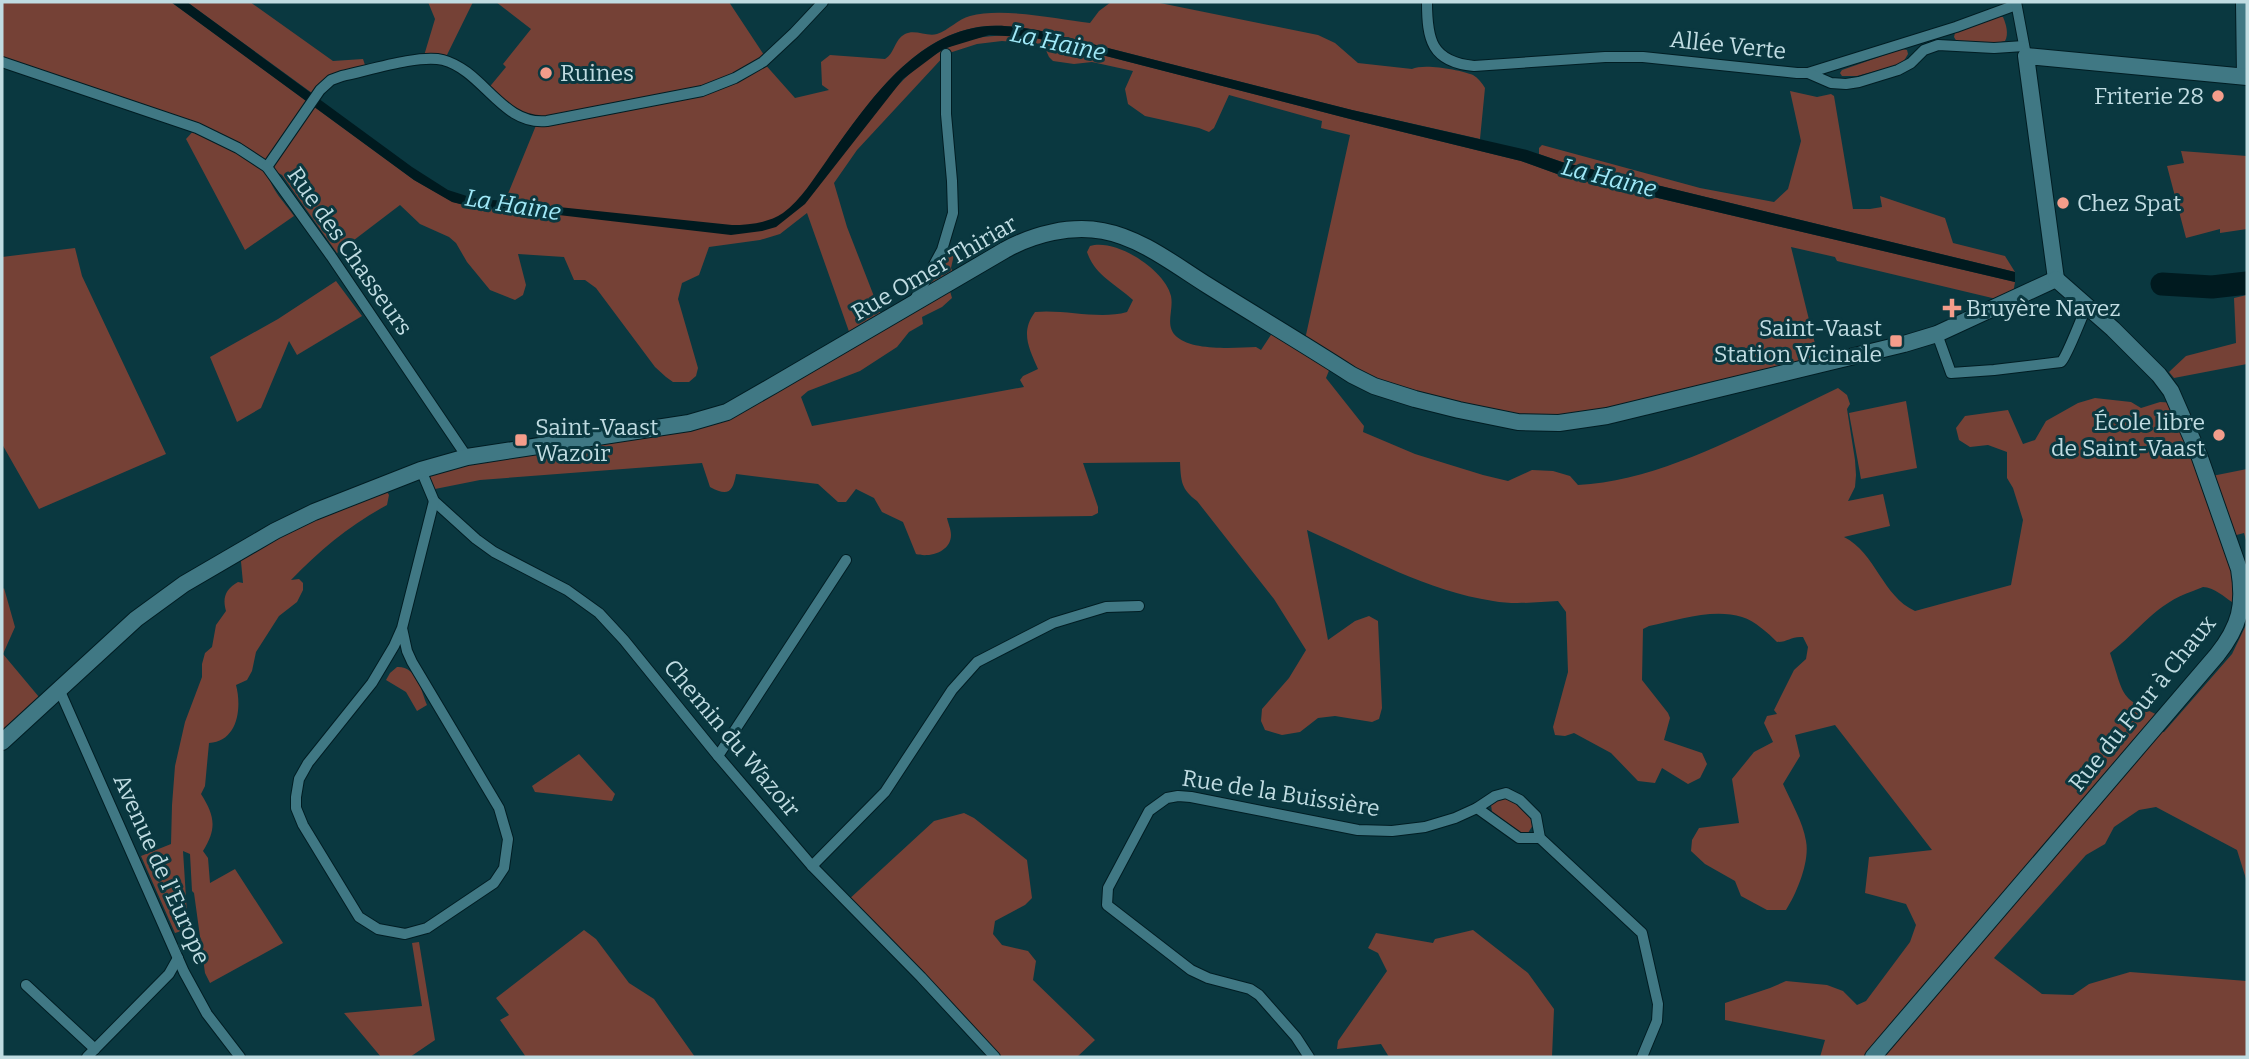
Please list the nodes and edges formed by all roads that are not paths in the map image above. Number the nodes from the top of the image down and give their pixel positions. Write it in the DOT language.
graph roads {
  1 [pos="823,2"];
  2 [pos="1427,2"];
  3 [pos="2241,2"];
  4 [pos="2016,3"];
  5 [pos="2025,51"];
  6 [pos="946,54"];
  7 [pos="2,62"];
  8 [pos="1808,73"];
  9 [pos="2245,77"];
  10 [pos="267,167"];
  11 [pos="2056,279"];
  12 [pos="912,305"];
  13 [pos="2087,306"];
  14 [pos="1937,334"];
  15 [pos="467,457"];
  16 [pos="421,470"];
  17 [pos="434,501"];
  18 [pos="846,560"];
  19 [pos="1139,606"];
  20 [pos="402,628"];
  21 [pos="59,689"];
  22 [pos="2,742"];
  23 [pos="718,756"];
  24 [pos="1477,808"];
  25 [pos="1540,838"];
  26 [pos="813,866"];
  27 [pos="177,958"];
  28 [pos="26,985"];
  29 [pos="91,1053"];
  30 [pos="240,1057"];
  31 [pos="995,1057"];
  32 [pos="1309,1057"];
  33 [pos="1642,1057"];
  34 [pos="1873,1057"];
  1 -- 10 [label="street"];
  2 -- 8 [label="street, Allée Verte"];
  3 -- 9 [label="street"];
  4 -- 5 [label="street"];
  4 -- 8 [label="street, Allée Verte"];
  5 -- 8 [label="street, Allée Verte"];
  5 -- 9 [label="street"];
  5 -- 11 [label="street"];
  6 -- 12 [label="street"];
  7 -- 10 [label="street, Rue des Chasseurs"];
  10 -- 15 [label="street, Rue des Chasseurs"];
  11 -- 13 [label="street, Rue du Four à Chaux"];
  11 -- 14 [label="street, Rue Omer Thiriar"];
  12 -- 14 [label="street, Rue Omer Thiriar"];
  12 -- 15 [label="street, Rue Omer Thiriar"];
  13 -- 14 [label="street"];
  13 -- 34 [label="street, Rue du Four à Chaux"];
  15 -- 16 [label="street, Rue Omer Thiriar"];
  16 -- 17 [label="street, Chemin du Wazoir"];
  16 -- 21 [label="street, Rue Omer Thiriar"];
  17 -- 20 [label="street"];
  17 -- 23 [label="street, Chemin du Wazoir"];
  18 -- 23 [label="street"];
  19 -- 26 [label="street"];
  20 -- 20 [label="street"];
  21 -- 22 [label="street, Rue Omer Thiriar"];
  21 -- 27 [label="street, Avenue de l'Europe"];
  23 -- 26 [label="street, Chemin du Wazoir"];
  24 -- 25 [label="street, Rue de la Buissière"];
  24 -- 25 [label="street, Rue de la Buissière"];
  24 -- 32 [label="street, Rue de la Buissière"];
  25 -- 33 [label="street, Rue de la Buissière"];
  26 -- 31 [label="street, Chemin du Wazoir"];
  27 -- 29 [label="street"];
  27 -- 30 [label="street, Avenue de l'Europe"];
  28 -- 29 [label="street"];
}
